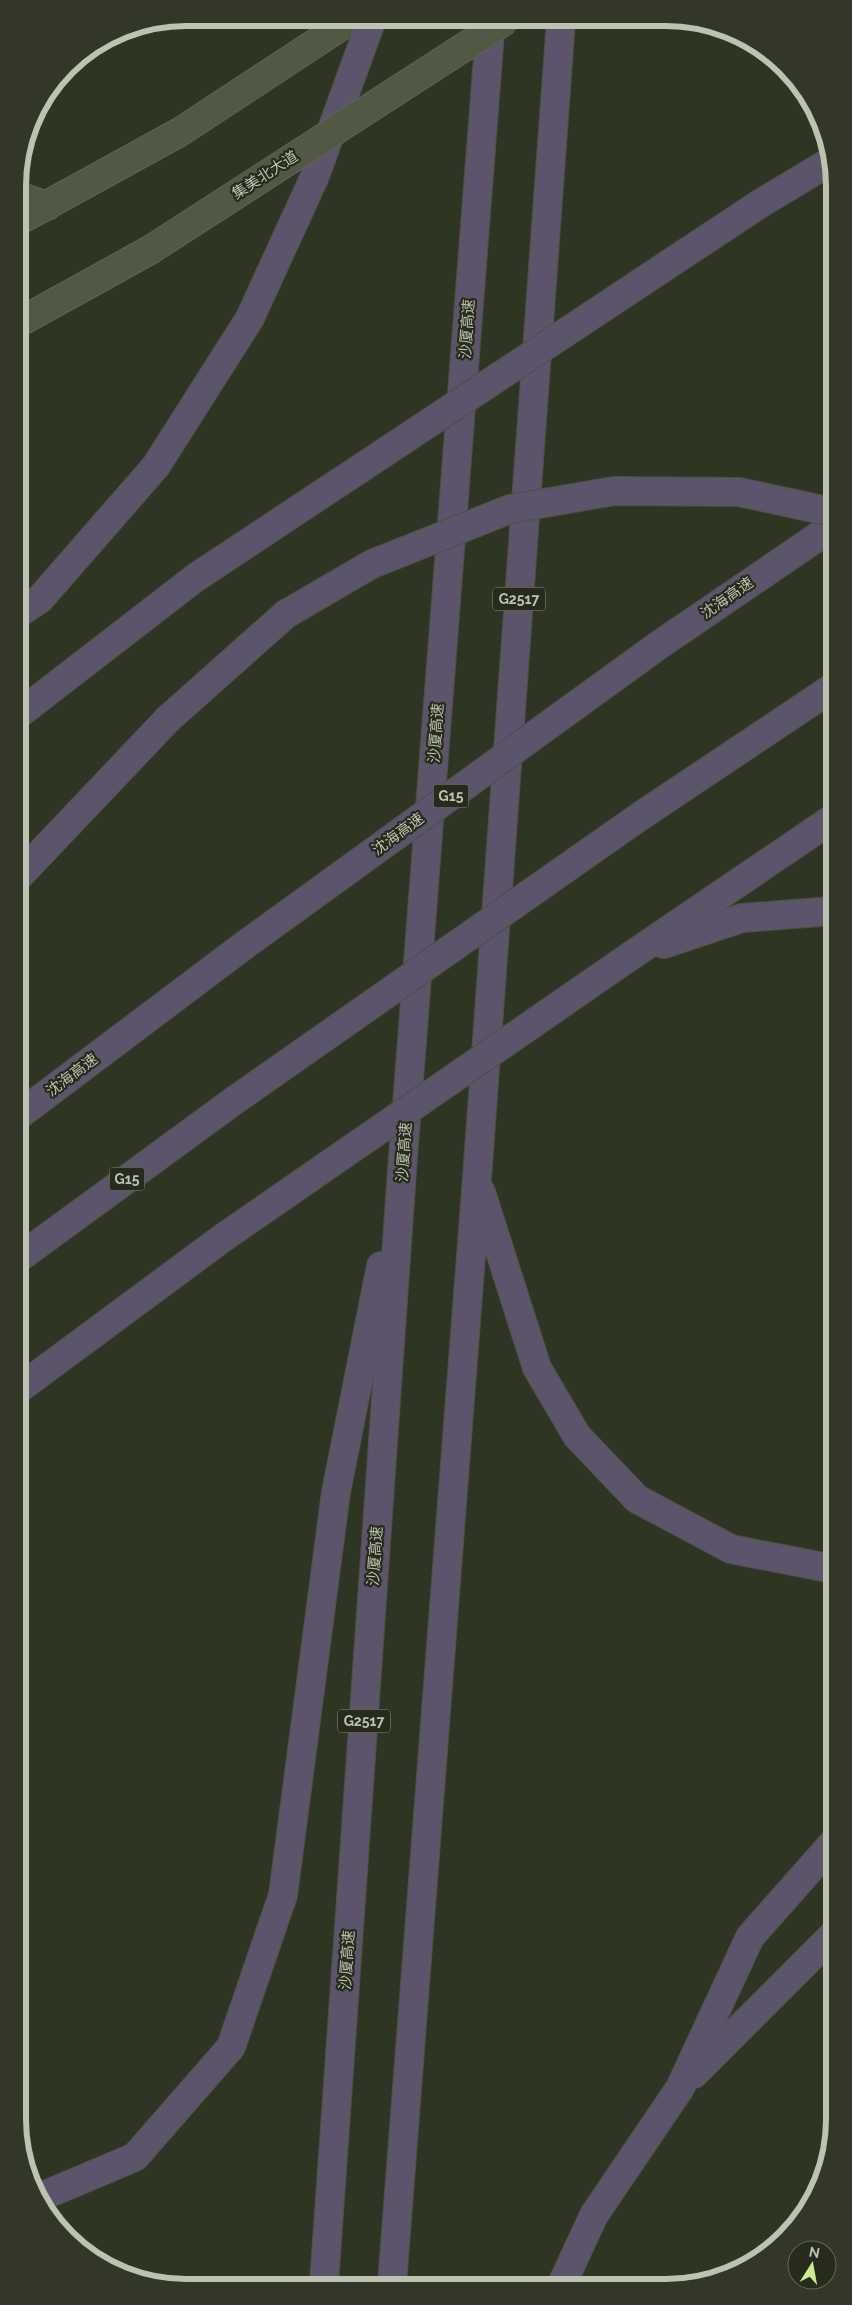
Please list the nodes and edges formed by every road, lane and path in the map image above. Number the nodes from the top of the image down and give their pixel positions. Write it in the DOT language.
graph roads {
  1 [pos="341,26"];
  2 [pos="369,26"];
  3 [pos="490,26"];
  4 [pos="497,26"];
  5 [pos="561,26"];
  6 [pos="824,166"];
  7 [pos="27,199"];
  8 [pos="47,206"];
  9 [pos="27,216"];
  10 [pos="27,318"];
  11 [pos="826,511"];
  12 [pos="826,531"];
  13 [pos="27,607"];
  14 [pos="826,692"];
  15 [pos="27,708"];
  16 [pos="826,823"];
  17 [pos="27,868"];
  18 [pos="826,911"];
  19 [pos="632,955"];
  20 [pos="27,1109"];
  21 [pos="403,1157"];
  22 [pos="477,1178"];
  23 [pos="26,1253"];
  24 [pos="26,1383"];
  25 [pos="825,1567"];
  26 [pos="825,1852"];
  27 [pos="825,1943"];
  28 [pos="680,2088"];
  29 [pos="46,2195"];
  30 [pos="324,2279"];
  31 [pos="392,2279"];
  32 [pos="564,2279"];
  1 -- 8 [label="main road"];
  2 -- 13 [label="highway"];
  3 -- 21 [label="highway, 沙厦高速 / G2517"];
  4 -- 10 [label="main road, 集美北大道, bridge"];
  5 -- 22 [label="highway, G2517"];
  6 -- 15 [label="highway, bridge"];
  7 -- 8 [label="main road"];
  8 -- 9 [label="main road"];
  11 -- 17 [label="highway, bridge"];
  12 -- 20 [label="highway, 沈海高速 / G15, bridge"];
  14 -- 23 [label="highway, G15, bridge"];
  16 -- 19 [label="highway"];
  18 -- 19 [label="highway"];
  19 -- 24 [label="highway, bridge"];
  21 -- 29 [label="highway"];
  21 -- 30 [label="highway, 沙厦高速 / G2517"];
  22 -- 25 [label="highway"];
  22 -- 31 [label="highway, G2517"];
  26 -- 28 [label="highway"];
  27 -- 28 [label="highway"];
  28 -- 32 [label="highway"];
}
